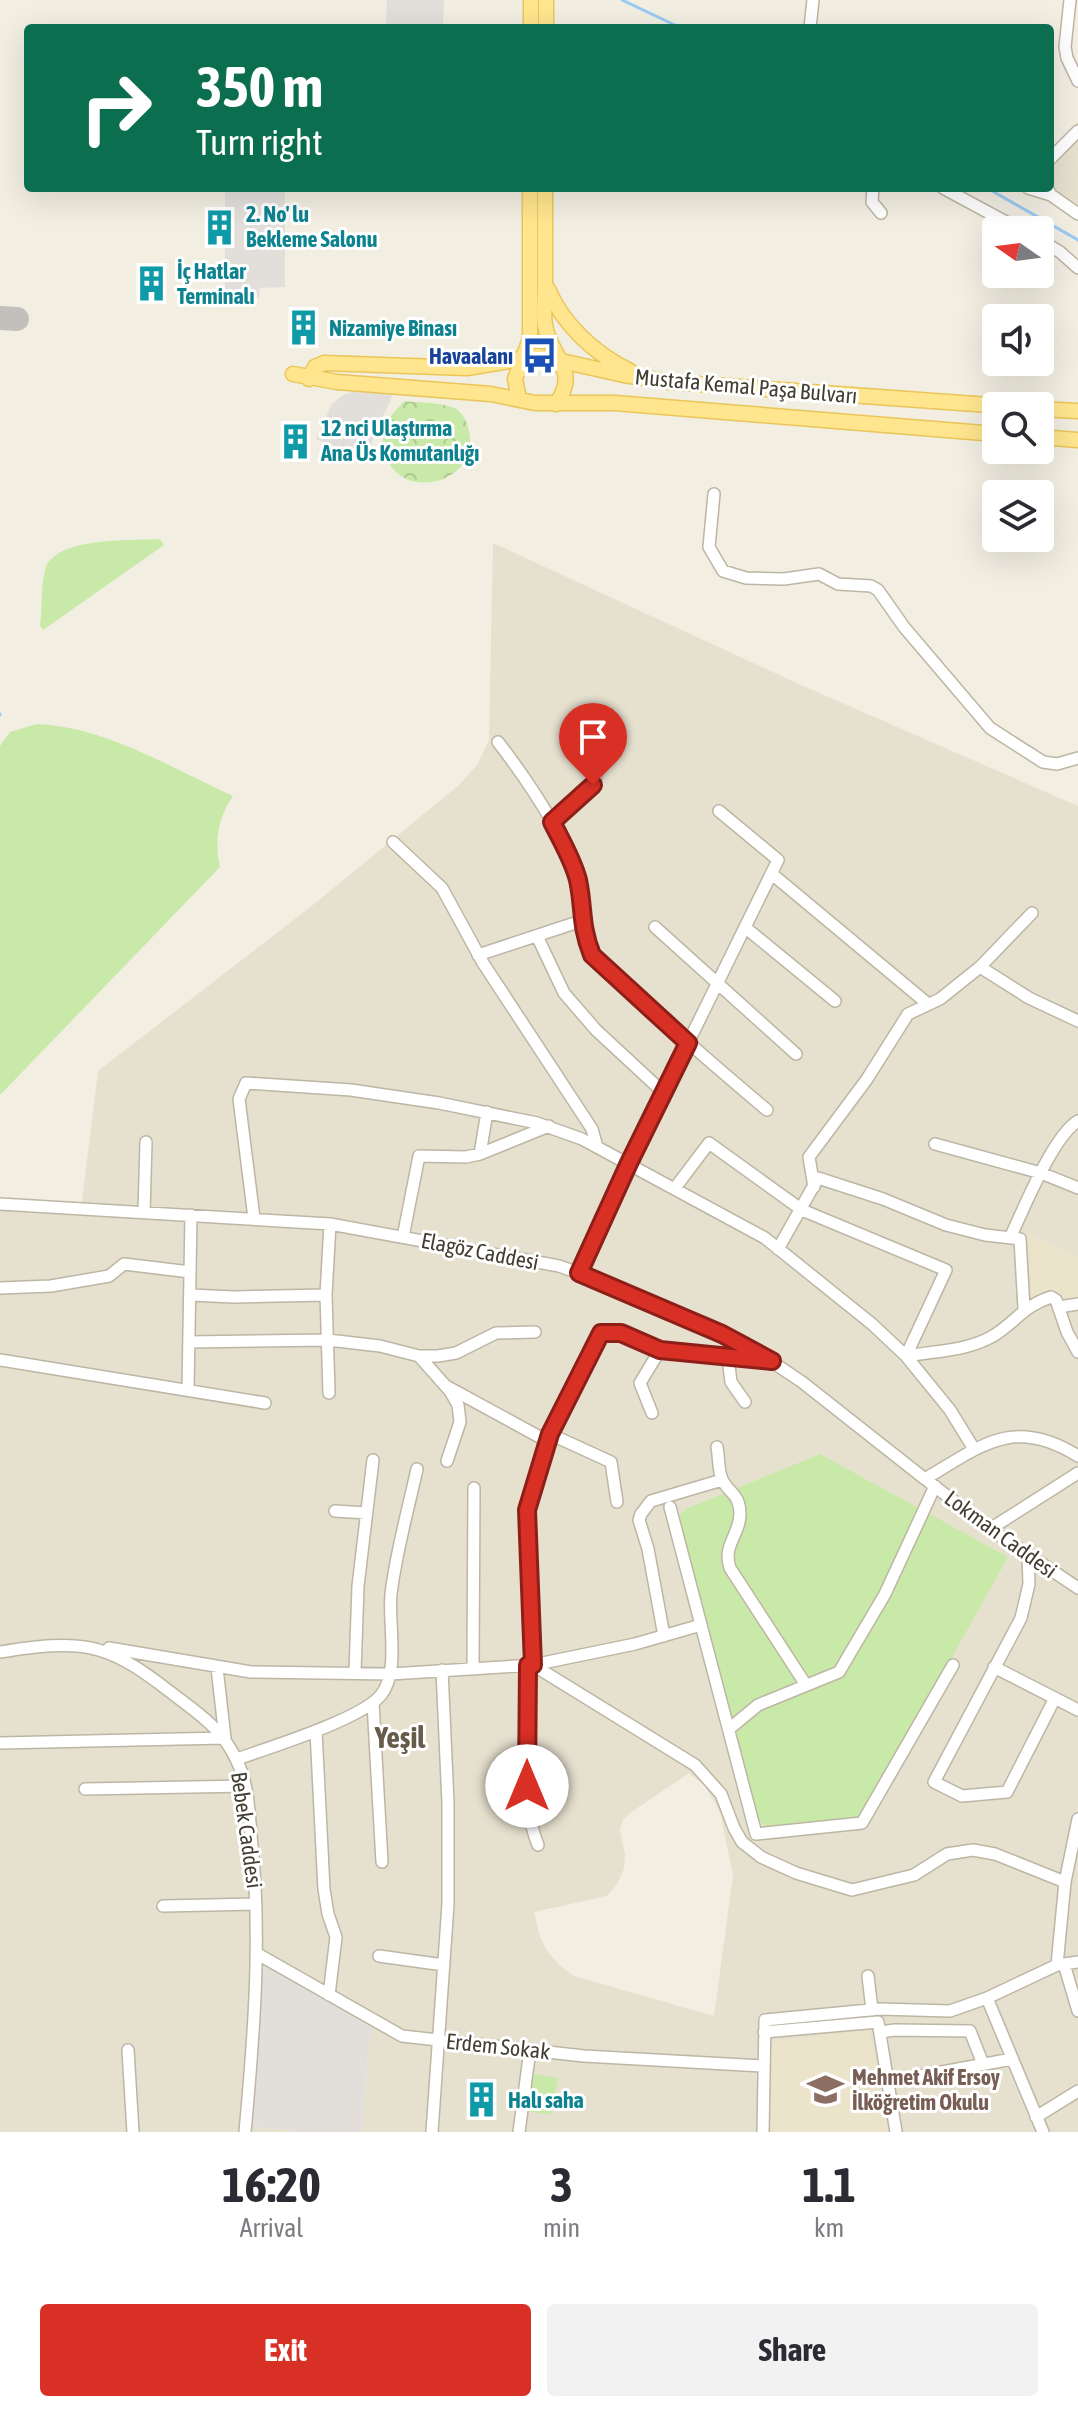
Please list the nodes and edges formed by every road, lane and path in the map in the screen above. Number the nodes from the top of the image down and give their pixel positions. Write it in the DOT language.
graph roads {
  1 [pos="531,0"];
  2 [pos="546,0"];
  3 [pos="813,0"];
  4 [pos="1070,0"];
  5 [pos="531,24"];
  6 [pos="546,24"];
  7 [pos="810,24"];
  8 [pos="1078,81"];
  9 [pos="1078,131"];
  10 [pos="1054,155"];
  11 [pos="530,192"];
  12 [pos="545,192"];
  13 [pos="873,192"];
  14 [pos="950,192"];
  15 [pos="1049,192"];
  16 [pos="881,213"];
  17 [pos="1078,214"];
  18 [pos="995,216"];
  19 [pos="1054,248"];
  20 [pos="1078,268"];
  21 [pos="545,281"];
  22 [pos="523,359"];
  23 [pos="561,361"];
  24 [pos="293,374"];
  25 [pos="645,378"];
  26 [pos="309,379"];
  27 [pos="519,399"];
  28 [pos="556,404"];
  29 [pos="982,404"];
  30 [pos="1054,410"];
  31 [pos="1078,411"];
  32 [pos="982,433"];
  33 [pos="1054,438"];
  34 [pos="1078,440"];
  35 [pos="714,494"];
  36 [pos="498,742"];
  37 [pos="588,747"];
  38 [pos="1078,758"];
  39 [pos="719,811"];
  40 [pos="552,822"];
  41 [pos="393,842"];
  42 [pos="772,874"];
  43 [pos="1032,913"];
  44 [pos="581,921"];
  45 [pos="655,927"];
  46 [pos="746,928"];
  47 [pos="537,936"];
  48 [pos="478,955"];
  49 [pos="980,967"];
  50 [pos="717,985"];
  51 [pos="835,1001"];
  52 [pos="928,1004"];
  53 [pos="1078,1021"];
  54 [pos="688,1043"];
  55 [pos="796,1054"];
  56 [pos="664,1093"];
  57 [pos="767,1110"];
  58 [pos="487,1112"];
  59 [pos="1078,1121"];
  60 [pos="549,1126"];
  61 [pos="146,1142"];
  62 [pos="935,1144"];
  63 [pos="597,1147"];
  64 [pos="480,1154"];
  65 [pos="629,1163"];
  66 [pos="1041,1173"];
  67 [pos="814,1187"];
  68 [pos="675,1188"];
  69 [pos="1078,1188"];
  70 [pos="0,1204"];
  71 [pos="802,1210"];
  72 [pos="144,1212"];
  73 [pos="191,1215"];
  74 [pos="254,1218"];
  75 [pos="330,1224"];
  76 [pos="403,1237"];
  77 [pos="1010,1238"];
  78 [pos="778,1249"];
  79 [pos="190,1272"];
  80 [pos="579,1273"];
  81 [pos="0,1288"];
  82 [pos="190,1295"];
  83 [pos="326,1295"];
  84 [pos="1078,1304"];
  85 [pos="1059,1307"];
  86 [pos="1024,1308"];
  87 [pos="535,1332"];
  88 [pos="328,1340"];
  89 [pos="189,1342"];
  90 [pos="660,1350"];
  91 [pos="1078,1352"];
  92 [pos="419,1356"];
  93 [pos="906,1356"];
  94 [pos="728,1358"];
  95 [pos="0,1360"];
  96 [pos="772,1361"];
  97 [pos="445,1385"];
  98 [pos="188,1389"];
  99 [pos="329,1393"];
  100 [pos="745,1402"];
  101 [pos="265,1403"];
  102 [pos="652,1413"];
  103 [pos="548,1438"];
  104 [pos="717,1447"];
  105 [pos="974,1449"];
  106 [pos="1078,1456"];
  107 [pos="373,1460"];
  108 [pos="447,1461"];
  109 [pos="417,1469"];
  110 [pos="1078,1473"];
  111 [pos="722,1480"];
  112 [pos="930,1482"];
  113 [pos="474,1488"];
  114 [pos="617,1502"];
  115 [pos="670,1507"];
  116 [pos="335,1511"];
  117 [pos="367,1513"];
  118 [pos="990,1529"];
  119 [pos="1028,1555"];
  120 [pos="1078,1588"];
  121 [pos="701,1625"];
  122 [pos="664,1636"];
  123 [pos="93,1647"];
  124 [pos="0,1652"];
  125 [pos="530,1665"];
  126 [pos="953,1665"];
  127 [pos="994,1667"];
  128 [pos="217,1668"];
  129 [pos="473,1668"];
  130 [pos="442,1670"];
  131 [pos="355,1672"];
  132 [pos="391,1674"];
  133 [pos="806,1685"];
  134 [pos="1055,1698"];
  135 [pos="373,1703"];
  136 [pos="1078,1710"];
  137 [pos="729,1729"];
  138 [pos="316,1731"];
  139 [pos="225,1739"];
  140 [pos="0,1743"];
  141 [pos="237,1759"];
  142 [pos="245,1786"];
  143 [pos="85,1789"];
  144 [pos="1078,1819"];
  145 [pos="538,1845"];
  146 [pos="382,1862"];
  147 [pos="1065,1882"];
  148 [pos="256,1904"];
  149 [pos="163,1906"];
  150 [pos="256,1953"];
  151 [pos="379,1956"];
  152 [pos="1078,1962"];
  153 [pos="1061,1964"];
  154 [pos="444,1965"];
  155 [pos="868,1976"];
  156 [pos="329,1995"];
  157 [pos="987,1998"];
  158 [pos="872,2010"];
  159 [pos="1078,2011"];
  160 [pos="764,2032"];
  161 [pos="880,2032"];
  162 [pos="439,2040"];
  163 [pos="128,2050"];
  164 [pos="530,2050"];
  165 [pos="1012,2059"];
  166 [pos="983,2064"];
  167 [pos="762,2066"];
  168 [pos="888,2082"];
  169 [pos="1078,2091"];
  170 [pos="1036,2117"];
  171 [pos="133,2132"];
  172 [pos="245,2132"];
  173 [pos="432,2132"];
  174 [pos="519,2132"];
  175 [pos="763,2132"];
  176 [pos="896,2132"];
  177 [pos="1043,2132"];
  1 -- 5 [label="main road"];
  2 -- 6 [label="main road"];
  3 -- 7 [label="street"];
  4 -- 8 [label="street"];
  9 -- 10 [label="street"];
  11 -- 22 [label="main road"];
  12 -- 21 [label="main road"];
  13 -- 16 [label="street"];
  14 -- 18 [label="street"];
  15 -- 17 [label="street"];
  19 -- 20 [label="street"];
  21 -- 23 [label="main road"];
  21 -- 25 [label="main road"];
  22 -- 23 [label="main road, Mustafa Kemal Paşa Bulvarı"];
  22 -- 26 [label="main road, Mustafa Kemal Paşa Bulvarı"];
  22 -- 27 [label="main road"];
  23 -- 25 [label="main road, Mustafa Kemal Paşa Bulvarı"];
  23 -- 28 [label="main road"];
  24 -- 26 [label="main road, Mustafa Kemal Paşa Bulvarı"];
  25 -- 29 [label="main road, Mustafa Kemal Paşa Bulvarı"];
  26 -- 27 [label="main road, Mustafa Kemal Paşa Bulvarı"];
  27 -- 28 [label="main road, Mustafa Kemal Paşa Bulvarı"];
  28 -- 32 [label="main road, Mustafa Kemal Paşa Bulvarı"];
  30 -- 31 [label="main road"];
  33 -- 34 [label="main road"];
  35 -- 38 [label="street"];
  36 -- 40 [label="street"];
  37 -- 40 [label="street"];
  39 -- 42 [label="street"];
  40 -- 44 [label="street"];
  41 -- 48 [label="street"];
  42 -- 46 [label="street"];
  42 -- 52 [label="street"];
  43 -- 49 [label="street"];
  44 -- 47 [label="street"];
  44 -- 54 [label="street"];
  45 -- 50 [label="street"];
  46 -- 50 [label="street"];
  46 -- 51 [label="street"];
  47 -- 48 [label="street"];
  47 -- 56 [label="street"];
  48 -- 63 [label="street"];
  49 -- 52 [label="street"];
  49 -- 53 [label="street"];
  50 -- 54 [label="street"];
  50 -- 55 [label="street"];
  52 -- 67 [label="street"];
  54 -- 56 [label="street"];
  54 -- 57 [label="street"];
  56 -- 65 [label="street"];
  58 -- 60 [label="street"];
  58 -- 64 [label="street"];
  58 -- 74 [label="street"];
  59 -- 66 [label="street"];
  60 -- 63 [label="street"];
  60 -- 64 [label="street"];
  61 -- 72 [label="street"];
  62 -- 66 [label="street"];
  63 -- 65 [label="street"];
  64 -- 76 [label="street"];
  65 -- 68 [label="street"];
  65 -- 80 [label="street"];
  66 -- 69 [label="street"];
  66 -- 77 [label="street"];
  67 -- 71 [label="street"];
  67 -- 77 [label="street"];
  68 -- 71 [label="street"];
  68 -- 78 [label="street"];
  70 -- 72 [label="street, Elagöz Caddesi"];
  71 -- 78 [label="street"];
  71 -- 93 [label="street"];
  72 -- 73 [label="street, Elagöz Caddesi"];
  73 -- 74 [label="street, Elagöz Caddesi"];
  73 -- 79 [label="street"];
  74 -- 75 [label="street, Elagöz Caddesi"];
  75 -- 76 [label="street, Elagöz Caddesi"];
  75 -- 83 [label="street"];
  76 -- 80 [label="street, Elagöz Caddesi"];
  77 -- 86 [label="street"];
  78 -- 93 [label="street"];
  79 -- 81 [label="street"];
  79 -- 82 [label="street"];
  80 -- 96 [label="street, Elagöz Caddesi"];
  82 -- 83 [label="street"];
  82 -- 89 [label="street"];
  83 -- 88 [label="street"];
  84 -- 85 [label="street"];
  85 -- 86 [label="street"];
  85 -- 91 [label="street"];
  86 -- 93 [label="street"];
  87 -- 92 [label="street"];
  88 -- 89 [label="street"];
  88 -- 92 [label="street"];
  88 -- 99 [label="street"];
  89 -- 98 [label="street"];
  90 -- 94 [label="street"];
  90 -- 102 [label="street"];
  90 -- 103 [label="street"];
  92 -- 97 [label="street"];
  93 -- 105 [label="street"];
  94 -- 96 [label="street"];
  94 -- 100 [label="street"];
  95 -- 98 [label="street"];
  96 -- 112 [label="street, Elagöz Caddesi"];
  97 -- 103 [label="street"];
  97 -- 108 [label="street"];
  98 -- 101 [label="street"];
  103 -- 114 [label="street"];
  103 -- 125 [label="street"];
  104 -- 111 [label="street"];
  105 -- 106 [label="street"];
  105 -- 112 [label="street"];
  107 -- 117 [label="street"];
  109 -- 132 [label="street"];
  110 -- 118 [label="street"];
  111 -- 122 [label="street"];
  111 -- 133 [label="street"];
  112 -- 118 [label="street, Lokman Caddesi"];
  112 -- 133 [label="street"];
  113 -- 129 [label="street"];
  115 -- 121 [label="street"];
  116 -- 117 [label="street"];
  117 -- 131 [label="street"];
  118 -- 119 [label="street, Lokman Caddesi"];
  119 -- 120 [label="street, Lokman Caddesi"];
  119 -- 127 [label="street"];
  121 -- 122 [label="street"];
  121 -- 137 [label="street"];
  122 -- 125 [label="street"];
  123 -- 124 [label="street, Bebek Caddesi"];
  123 -- 128 [label="street"];
  123 -- 139 [label="street, Bebek Caddesi"];
  125 -- 129 [label="street"];
  125 -- 145 [label="street"];
  125 -- 147 [label="street"];
  126 -- 137 [label="street"];
  127 -- 134 [label="street"];
  127 -- 134 [label="street"];
  128 -- 131 [label="street"];
  128 -- 139 [label="street"];
  129 -- 130 [label="street"];
  130 -- 132 [label="street"];
  130 -- 154 [label="street"];
  131 -- 132 [label="street"];
  132 -- 135 [label="street"];
  133 -- 137 [label="street"];
  134 -- 136 [label="street"];
  135 -- 138 [label="street"];
  135 -- 146 [label="street"];
  138 -- 141 [label="street"];
  138 -- 156 [label="street"];
  139 -- 140 [label="street"];
  139 -- 141 [label="street, Bebek Caddesi"];
  141 -- 142 [label="street, Bebek Caddesi"];
  142 -- 143 [label="street"];
  142 -- 148 [label="street, Bebek Caddesi"];
  144 -- 147 [label="street"];
  147 -- 153 [label="street"];
  148 -- 149 [label="street"];
  148 -- 150 [label="street, Bebek Caddesi"];
  150 -- 156 [label="street, Erdem Sokak"];
  150 -- 172 [label="street, Bebek Caddesi"];
  151 -- 154 [label="street"];
  152 -- 153 [label="street"];
  153 -- 157 [label="street"];
  153 -- 159 [label="street"];
  154 -- 162 [label="street"];
  155 -- 158 [label="street"];
  156 -- 162 [label="street, Erdem Sokak"];
  157 -- 158 [label="street"];
  157 -- 165 [label="street"];
  158 -- 160 [label="street"];
  160 -- 161 [label="street"];
  160 -- 167 [label="street"];
  161 -- 166 [label="street"];
  161 -- 168 [label="street"];
  162 -- 164 [label="street, Erdem Sokak"];
  162 -- 173 [label="street"];
  163 -- 171 [label="street"];
  164 -- 167 [label="street, Erdem Sokak"];
  164 -- 174 [label="street"];
  165 -- 166 [label="street"];
  165 -- 170 [label="street"];
  166 -- 168 [label="street"];
  167 -- 175 [label="street"];
  168 -- 176 [label="street"];
  169 -- 170 [label="street"];
  170 -- 177 [label="street"];
}
